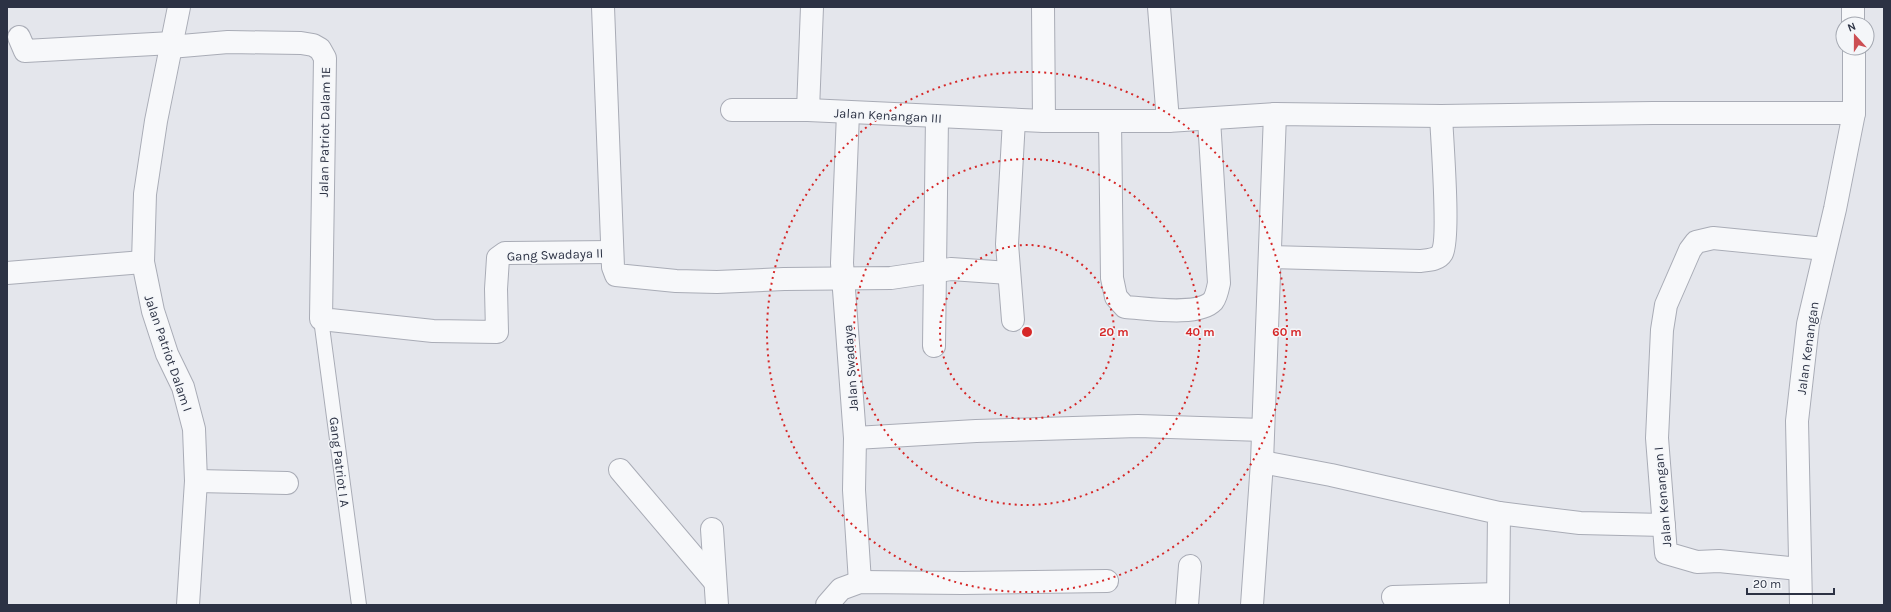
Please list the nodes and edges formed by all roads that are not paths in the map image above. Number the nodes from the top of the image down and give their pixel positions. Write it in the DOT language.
graph roads {
  1 [pos="179,7"];
  2 [pos="604,7"];
  3 [pos="812,7"];
  4 [pos="1043,7"];
  5 [pos="1159,7"];
  6 [pos="19,36"];
  7 [pos="171,45"];
  8 [pos="1854,56"];
  9 [pos="732,110"];
  10 [pos="808,110"];
  11 [pos="848,113"];
  12 [pos="1854,113"];
  13 [pos="1275,114"];
  14 [pos="1441,116"];
  15 [pos="937,117"];
  16 [pos="1209,119"];
  17 [pos="1014,120"];
  18 [pos="1044,121"];
  19 [pos="1110,121"];
  20 [pos="1168,121"];
  21 [pos="1825,249"];
  22 [pos="612,252"];
  23 [pos="1270,257"];
  24 [pos="142,262"];
  25 [pos="934,271"];
  26 [pos="7,273"];
  27 [pos="1009,273"];
  28 [pos="843,278"];
  29 [pos="321,319"];
  30 [pos="1013,320"];
  31 [pos="934,346"];
  32 [pos="1263,430"];
  33 [pos="855,438"];
  34 [pos="1262,462"];
  35 [pos="620,470"];
  36 [pos="196,481"];
  37 [pos="287,483"];
  38 [pos="1499,513"];
  39 [pos="1664,525"];
  40 [pos="712,529"];
  41 [pos="1190,566"];
  42 [pos="1799,569"];
  43 [pos="1107,581"];
  44 [pos="716,582"];
  45 [pos="860,582"];
  46 [pos="1393,597"];
  47 [pos="1498,600"];
  48 [pos="188,605"];
  49 [pos="359,605"];
  50 [pos="717,605"];
  51 [pos="827,605"];
  52 [pos="1187,605"];
  53 [pos="1252,605"];
  54 [pos="1801,605"];
  1 -- 7 [label="street, Jalan Patriot Dalam I"];
  2 -- 22 [label="street"];
  3 -- 10 [label="street"];
  4 -- 18 [label="street"];
  5 -- 20 [label="street"];
  6 -- 7 [label="street, Jalan Patriot Dalam 1E"];
  7 -- 24 [label="street, Jalan Patriot Dalam I"];
  7 -- 29 [label="street, Jalan Patriot Dalam 1E"];
  8 -- 12 [label="street, Jalan Kenangan"];
  9 -- 10 [label="street, Jalan Kenangan III"];
  10 -- 11 [label="street, Jalan Kenangan III"];
  11 -- 15 [label="street, Jalan Kenangan III"];
  11 -- 28 [label="street, Jalan Swadaya"];
  12 -- 14 [label="street, Jalan Kenangan III"];
  12 -- 21 [label="street, Jalan Kenangan"];
  13 -- 14 [label="street, Jalan Kenangan III"];
  13 -- 16 [label="street, Jalan Kenangan III"];
  13 -- 23 [label="street"];
  14 -- 23 [label="street"];
  15 -- 17 [label="street, Jalan Kenangan III"];
  15 -- 25 [label="street"];
  16 -- 19 [label="street"];
  16 -- 20 [label="street, Jalan Kenangan III"];
  17 -- 18 [label="street, Jalan Kenangan III"];
  17 -- 27 [label="street"];
  18 -- 19 [label="street, Jalan Kenangan III"];
  19 -- 20 [label="street, Jalan Kenangan III"];
  21 -- 39 [label="street, Jalan Kenangan I"];
  21 -- 42 [label="street, Jalan Kenangan"];
  22 -- 28 [label="street, Gang Swadaya II"];
  22 -- 29 [label="street, Gang Swadaya II"];
  23 -- 32 [label="street"];
  24 -- 26 [label="street"];
  24 -- 36 [label="street, Jalan Patriot Dalam I"];
  25 -- 27 [label="street"];
  25 -- 28 [label="street"];
  25 -- 31 [label="street"];
  27 -- 30 [label="street"];
  28 -- 33 [label="street, Jalan Swadaya"];
  29 -- 49 [label="lane, Gang Patriot I A"];
  32 -- 33 [label="street"];
  32 -- 34 [label="street"];
  33 -- 45 [label="street, Jalan Swadaya"];
  34 -- 38 [label="street"];
  34 -- 53 [label="street"];
  35 -- 44 [label="street"];
  36 -- 37 [label="street"];
  36 -- 48 [label="street, Jalan Patriot Dalam I"];
  38 -- 39 [label="street"];
  38 -- 47 [label="street"];
  39 -- 42 [label="street, Jalan Kenangan I"];
  40 -- 44 [label="street"];
  41 -- 52 [label="street"];
  42 -- 54 [label="street, Jalan Kenangan"];
  43 -- 45 [label="street"];
  44 -- 50 [label="street"];
  45 -- 51 [label="street"];
  46 -- 47 [label="street"];
}
